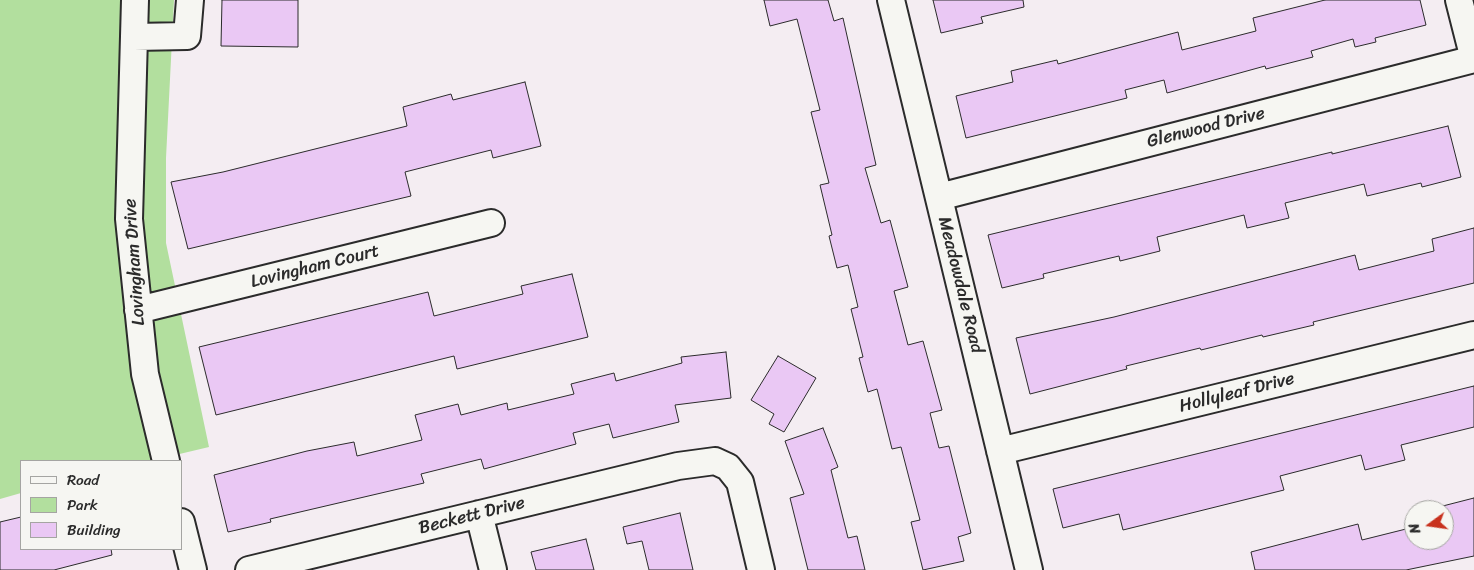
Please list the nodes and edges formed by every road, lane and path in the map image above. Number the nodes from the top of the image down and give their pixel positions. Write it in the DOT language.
graph roads {
  1 [pos="135,0"];
  2 [pos="190,0"];
  3 [pos="891,0"];
  4 [pos="1459,0"];
  5 [pos="134,37"];
  6 [pos="1474,59"];
  7 [pos="939,197"];
  8 [pos="491,223"];
  9 [pos="138,310"];
  10 [pos="1474,335"];
  11 [pos="1000,451"];
  12 [pos="166,460"];
  13 [pos="479,514"];
  14 [pos="182,526"];
  15 [pos="193,570"];
  16 [pos="250,570"];
  17 [pos="493,570"];
  18 [pos="761,570"];
  19 [pos="1029,570"];
  1 -- 5 [label="street, Lovingham Drive"];
  2 -- 5 [label="street"];
  3 -- 7 [label="street, Meadowdale Road"];
  4 -- 6 [label="street"];
  5 -- 9 [label="street, Lovingham Drive"];
  6 -- 7 [label="street, Glenwood Drive"];
  7 -- 11 [label="street, Meadowdale Road"];
  8 -- 9 [label="street, Lovingham Court"];
  9 -- 12 [label="street, Lovingham Drive"];
  10 -- 11 [label="street, Hollyleaf Drive"];
  11 -- 19 [label="street, Meadowdale Road"];
  13 -- 16 [label="street, Beckett Drive"];
  13 -- 17 [label="street"];
  13 -- 18 [label="street, Beckett Drive"];
  14 -- 15 [label="street"];
}
